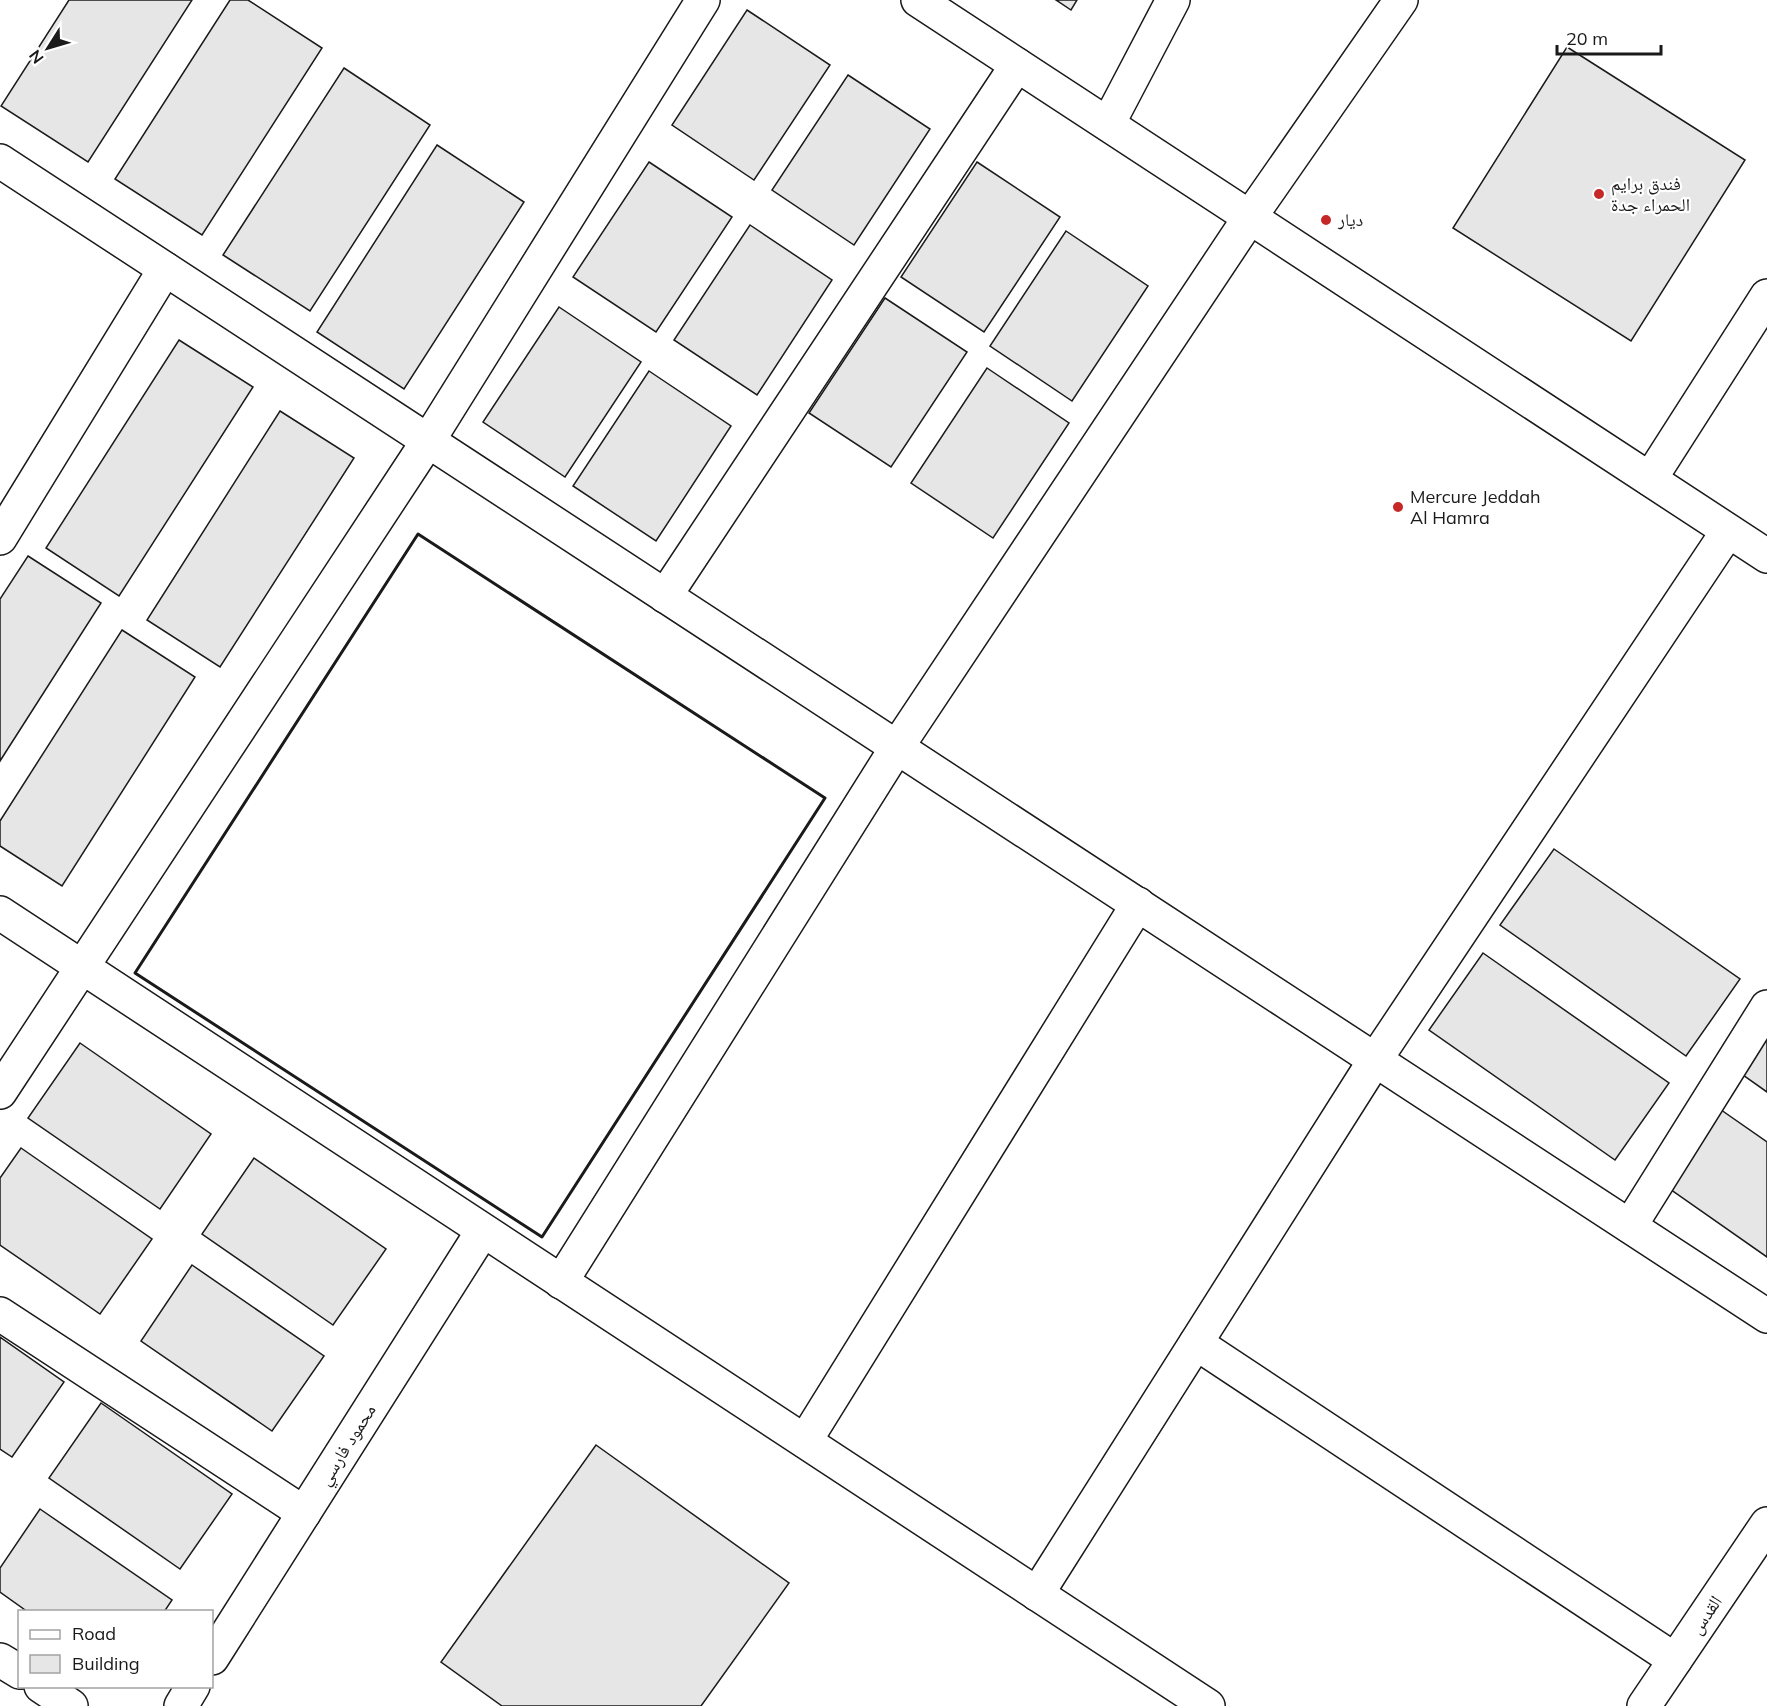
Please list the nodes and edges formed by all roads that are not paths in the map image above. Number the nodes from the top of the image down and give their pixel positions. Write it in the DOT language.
graph roads {
  1 [pos="703,0"];
  2 [pos="918,0"];
  3 [pos="1173,0"];
  4 [pos="1401,0"];
  5 [pos="1017,65"];
  6 [pos="1108,124"];
  7 [pos="0,161"];
  8 [pos="1250,217"];
  9 [pos="165,269"];
  10 [pos="1767,296"];
  11 [pos="428,441"];
  12 [pos="1650,479"];
  13 [pos="1728,531"];
  14 [pos="0,538"];
  15 [pos="1767,556"];
  16 [pos="665,596"];
  17 [pos="897,747"];
  18 [pos="1138,904"];
  19 [pos="0,913"];
  20 [pos="80,966"];
  21 [pos="1767,1007"];
  22 [pos="1375,1060"];
  23 [pos="0,1092"];
  24 [pos="1630,1226"];
  25 [pos="482,1232"];
  26 [pos="561,1282"];
  27 [pos="0,1314"];
  28 [pos="1767,1316"];
  29 [pos="1196,1343"];
  30 [pos="805,1441"];
  31 [pos="304,1513"];
  32 [pos="1767,1524"];
  33 [pos="1037,1594"];
  34 [pos="213,1656"];
  35 [pos="0,1660"];
  36 [pos="1675,1660"];
  37 [pos="18,1671"];
  38 [pos="44,1688"];
  39 [pos="192,1688"];
  40 [pos="71,1706"];
  41 [pos="181,1706"];
  42 [pos="1208,1706"];
  43 [pos="1644,1706"];
  1 -- 11 [label="street"];
  2 -- 5 [label="street"];
  3 -- 6 [label="street"];
  4 -- 8 [label="street"];
  5 -- 6 [label="street"];
  5 -- 16 [label="street"];
  6 -- 8 [label="street"];
  7 -- 9 [label="street"];
  8 -- 12 [label="street"];
  8 -- 17 [label="street"];
  9 -- 11 [label="street"];
  9 -- 14 [label="street"];
  10 -- 12 [label="street"];
  11 -- 16 [label="street"];
  11 -- 20 [label="street"];
  12 -- 13 [label="street"];
  13 -- 15 [label="street"];
  13 -- 22 [label="street"];
  16 -- 17 [label="street"];
  17 -- 18 [label="street"];
  17 -- 26 [label="street"];
  18 -- 22 [label="street"];
  18 -- 30 [label="street"];
  19 -- 20 [label="street"];
  20 -- 23 [label="street"];
  20 -- 25 [label="street"];
  21 -- 24 [label="street"];
  22 -- 24 [label="street"];
  22 -- 29 [label="street"];
  24 -- 28 [label="street"];
  25 -- 26 [label="street"];
  25 -- 31 [label="street, محمود فارسي"];
  26 -- 30 [label="street"];
  27 -- 31 [label="street"];
  29 -- 33 [label="street"];
  29 -- 36 [label="street"];
  30 -- 33 [label="street"];
  31 -- 34 [label="street, محمود فارسي"];
  32 -- 36 [label="street, القدس"];
  33 -- 42 [label="street"];
  35 -- 37 [label="street"];
  36 -- 43 [label="street, القدس"];
  38 -- 40 [label="street"];
  39 -- 41 [label="street"];
}
